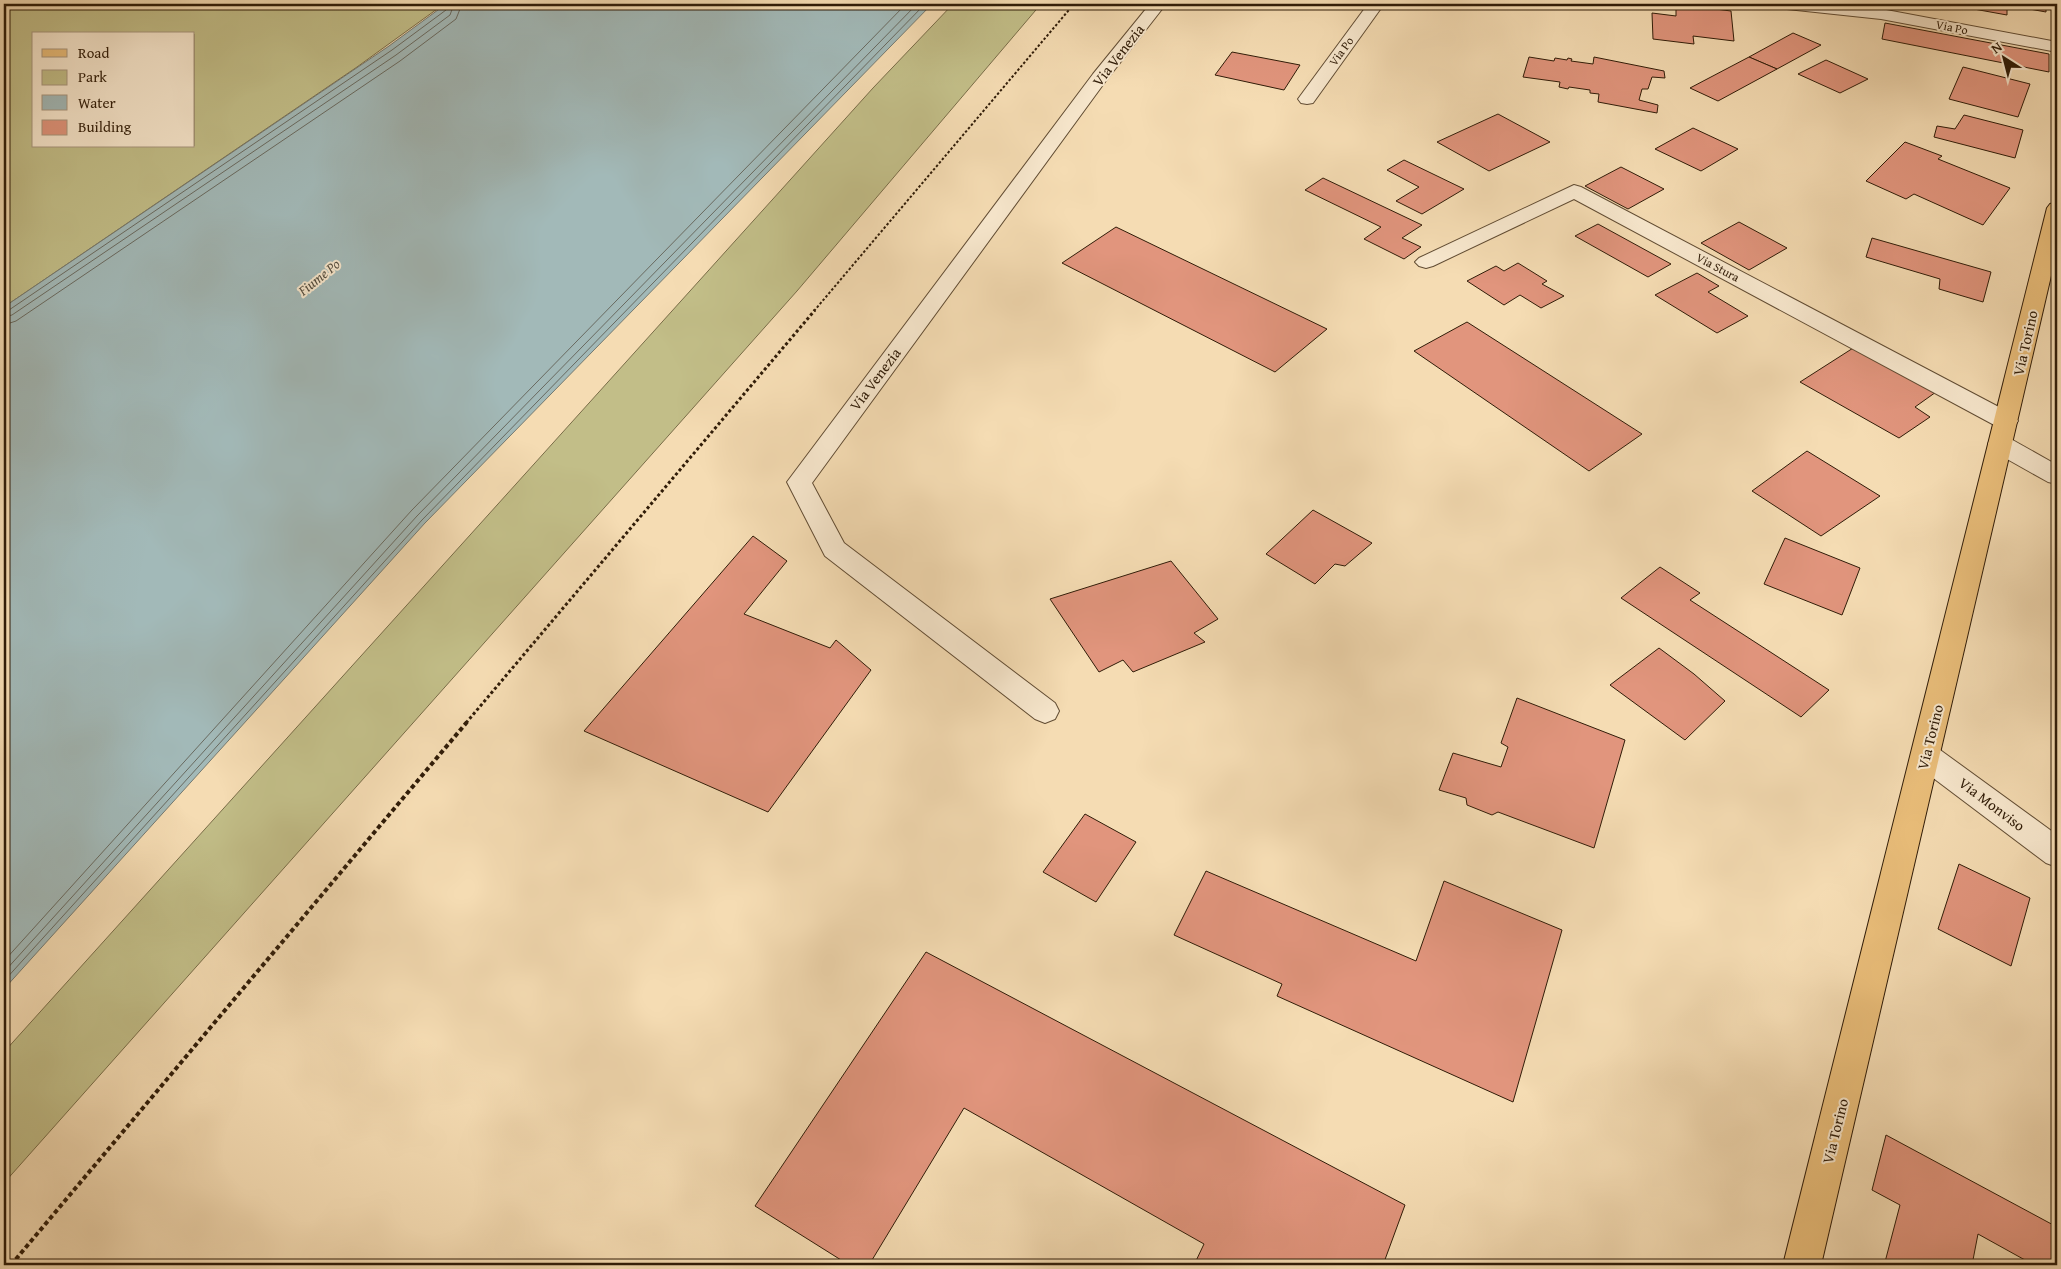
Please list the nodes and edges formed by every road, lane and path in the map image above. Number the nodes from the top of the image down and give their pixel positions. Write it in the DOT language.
graph roads {
  1 [pos="1074,4"];
  2 [pos="1158,4"];
  3 [pos="1376,4"];
  4 [pos="1787,4"];
  5 [pos="2057,47"];
  6 [pos="1307,98"];
  7 [pos="2057,208"];
  8 [pos="1426,262"];
  9 [pos="2003,432"];
  10 [pos="2057,476"];
  11 [pos="1045,711"];
  12 [pos="1926,756"];
  13 [pos="2057,853"];
  14 [pos="10,1265"];
  15 [pos="1802,1265"];
  1 -- 14 [label="path"];
  2 -- 11 [label="street, Via Venezia"];
  3 -- 6 [label="street, Via Po"];
  4 -- 5 [label="street, Via Po"];
  7 -- 9 [label="main road, Via Torino"];
  8 -- 9 [label="street, Via Stura"];
  9 -- 10 [label="street"];
  9 -- 12 [label="main road, Via Torino"];
  12 -- 13 [label="street, Via Monviso"];
  12 -- 15 [label="main road, Via Torino"];
}
